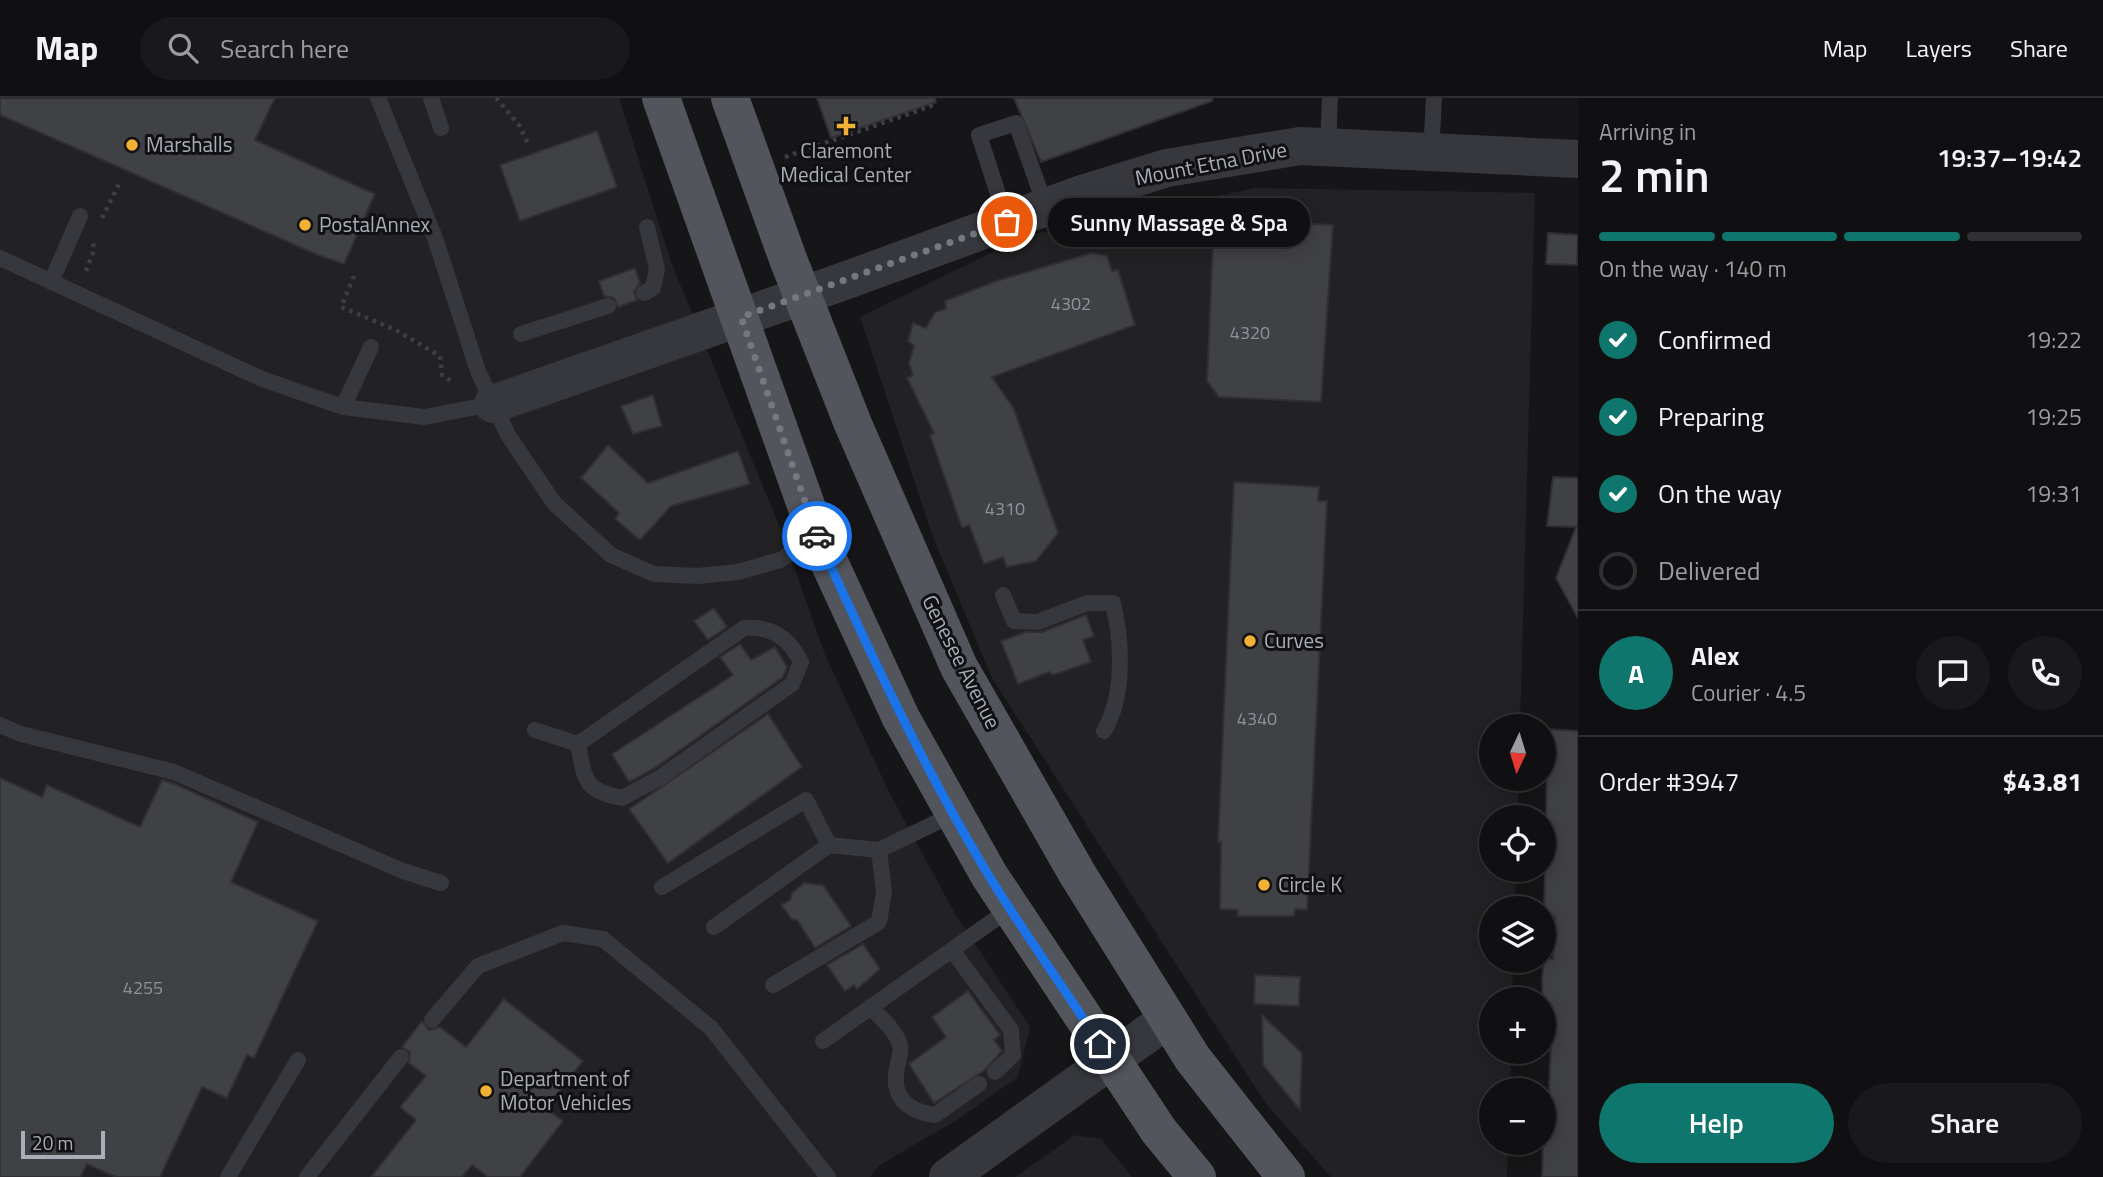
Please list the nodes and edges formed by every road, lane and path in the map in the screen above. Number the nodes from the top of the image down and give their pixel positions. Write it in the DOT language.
graph roads {
  1 [pos="378,98"];
  2 [pos="431,98"];
  3 [pos="496,98"];
  4 [pos="661,98"];
  5 [pos="730,98"];
  6 [pos="929,98"];
  7 [pos="1330,98"];
  8 [pos="1434,98"];
  9 [pos="441,128"];
  10 [pos="528,144"];
  11 [pos="1328,147"];
  12 [pos="1431,152"];
  13 [pos="785,157"];
  14 [pos="1578,159"];
  15 [pos="1046,208"];
  16 [pos="80,216"];
  17 [pos="1007,222"];
  18 [pos="647,227"];
  19 [pos="0,258"];
  20 [pos="354,276"];
  21 [pos="51,282"];
  22 [pos="644,293"];
  23 [pos="803,295"];
  24 [pos="608,306"];
  25 [pos="741,317"];
  26 [pos="521,334"];
  27 [pos="371,347"];
  28 [pos="451,381"];
  29 [pos="493,404"];
  30 [pos="342,407"];
  31 [pos="817,536"];
  32 [pos="1003,595"];
  33 [pos="0,725"];
  34 [pos="534,730"];
  35 [pos="1104,731"];
  36 [pos="578,744"];
  37 [pos="954,814"];
  38 [pos="829,845"];
  39 [pos="879,850"];
  40 [pos="440,883"];
  41 [pos="662,887"];
  42 [pos="1010,908"];
  43 [pos="714,927"];
  44 [pos="952,950"];
  45 [pos="774,985"];
  46 [pos="870,1007"];
  47 [pos="1168,1019"];
  48 [pos="432,1020"];
  49 [pos="823,1041"];
  50 [pos="401,1057"];
  51 [pos="1110,1058"];
  52 [pos="298,1060"];
  53 [pos="995,1072"];
  54 [pos="979,1084"];
  55 [pos="228,1177"];
  56 [pos="307,1177"];
  57 [pos="828,1177"];
  58 [pos="948,1177"];
  59 [pos="1197,1177"];
  60 [pos="1286,1177"];
  1 -- 29 [label="lane"];
  2 -- 9 [label="lane"];
  3 -- 10 [label="path"];
  4 -- 25 [label="main road"];
  5 -- 23 [label="main road, Genesee Avenue"];
  6 -- 13 [label="path"];
  7 -- 11 [label="lane"];
  8 -- 12 [label="lane"];
  11 -- 12 [label="street, Mount Etna Drive"];
  11 -- 15 [label="street, Mount Etna Drive"];
  12 -- 14 [label="street, Mount Etna Drive"];
  15 -- 17 [label="street, Mount Etna Drive"];
  15 -- 17 [label="lane"];
  16 -- 21 [label="lane"];
  17 -- 23 [label="street, Mount Etna Drive"];
  18 -- 22 [label="lane"];
  19 -- 21 [label="lane"];
  20 -- 28 [label="path"];
  21 -- 30 [label="lane"];
  23 -- 25 [label="street, Mount Etna Drive"];
  23 -- 47 [label="main road, Genesee Avenue"];
  24 -- 26 [label="lane"];
  25 -- 29 [label="street, Mount Etna Drive"];
  25 -- 31 [label="main road"];
  27 -- 30 [label="lane"];
  29 -- 30 [label="lane"];
  29 -- 31 [label="lane"];
  31 -- 37 [label="main road"];
  32 -- 35 [label="lane"];
  33 -- 40 [label="lane"];
  34 -- 36 [label="lane"];
  36 -- 36 [label="lane"];
  37 -- 39 [label="lane"];
  37 -- 42 [label="main road"];
  38 -- 39 [label="lane"];
  38 -- 41 [label="lane"];
  38 -- 43 [label="lane"];
  39 -- 45 [label="lane"];
  42 -- 44 [label="lane"];
  42 -- 51 [label="main road"];
  44 -- 46 [label="lane"];
  44 -- 53 [label="lane"];
  46 -- 49 [label="lane"];
  46 -- 54 [label="lane"];
  47 -- 51 [label="street"];
  47 -- 60 [label="main road, Genesee Avenue"];
  48 -- 57 [label="lane"];
  50 -- 56 [label="lane"];
  51 -- 58 [label="street"];
  51 -- 59 [label="main road"];
  52 -- 55 [label="lane"];
}
